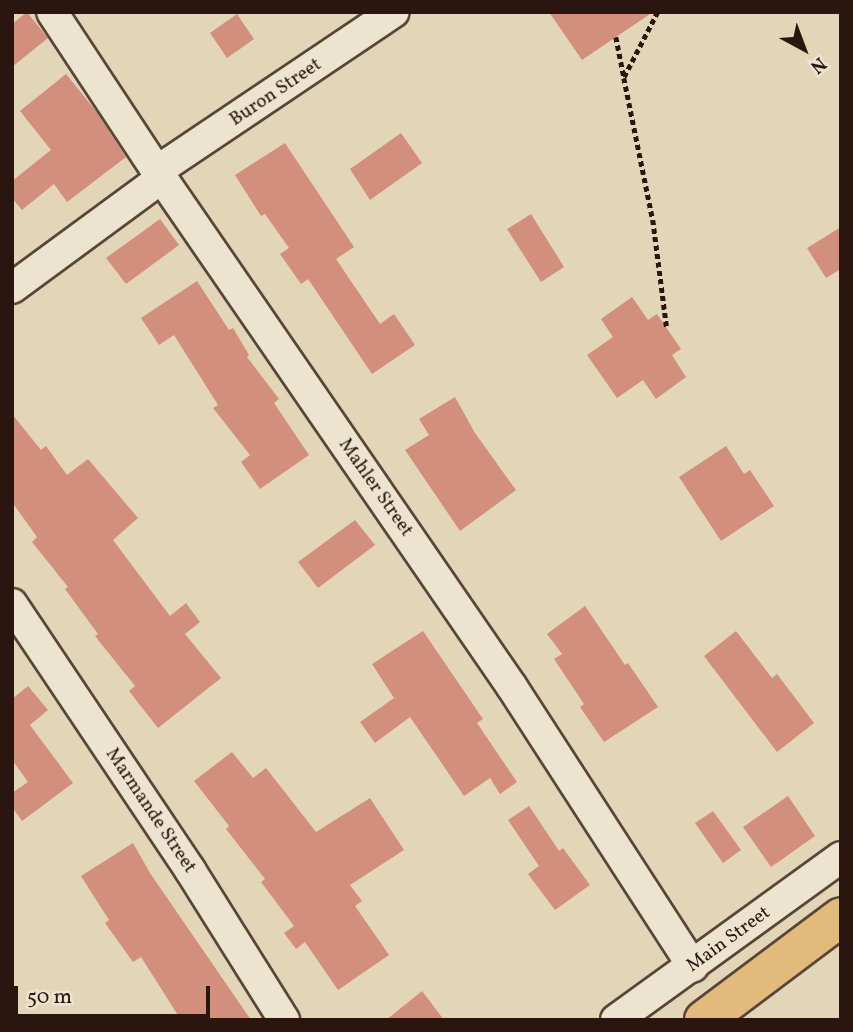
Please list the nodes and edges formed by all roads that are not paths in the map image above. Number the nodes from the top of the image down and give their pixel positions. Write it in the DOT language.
graph roads {
  1 [pos="52,12"];
  2 [pos="394,12"];
  3 [pos="159,175"];
  4 [pos="12,288"];
  5 [pos="12,604"];
  6 [pos="841,857"];
  7 [pos="841,917"];
  8 [pos="692,967"];
  9 [pos="284,1020"];
  10 [pos="617,1020"];
  11 [pos="704,1020"];
  1 -- 3 [label="street, Mahler Street"];
  2 -- 3 [label="street, Buron Street"];
  3 -- 4 [label="street, Buron Street"];
  3 -- 8 [label="street, Mahler Street"];
  5 -- 9 [label="street, Marmande Street"];
  6 -- 8 [label="street, Main Street"];
  7 -- 11 [label="main road"];
  8 -- 10 [label="street, Main Street"];
}
